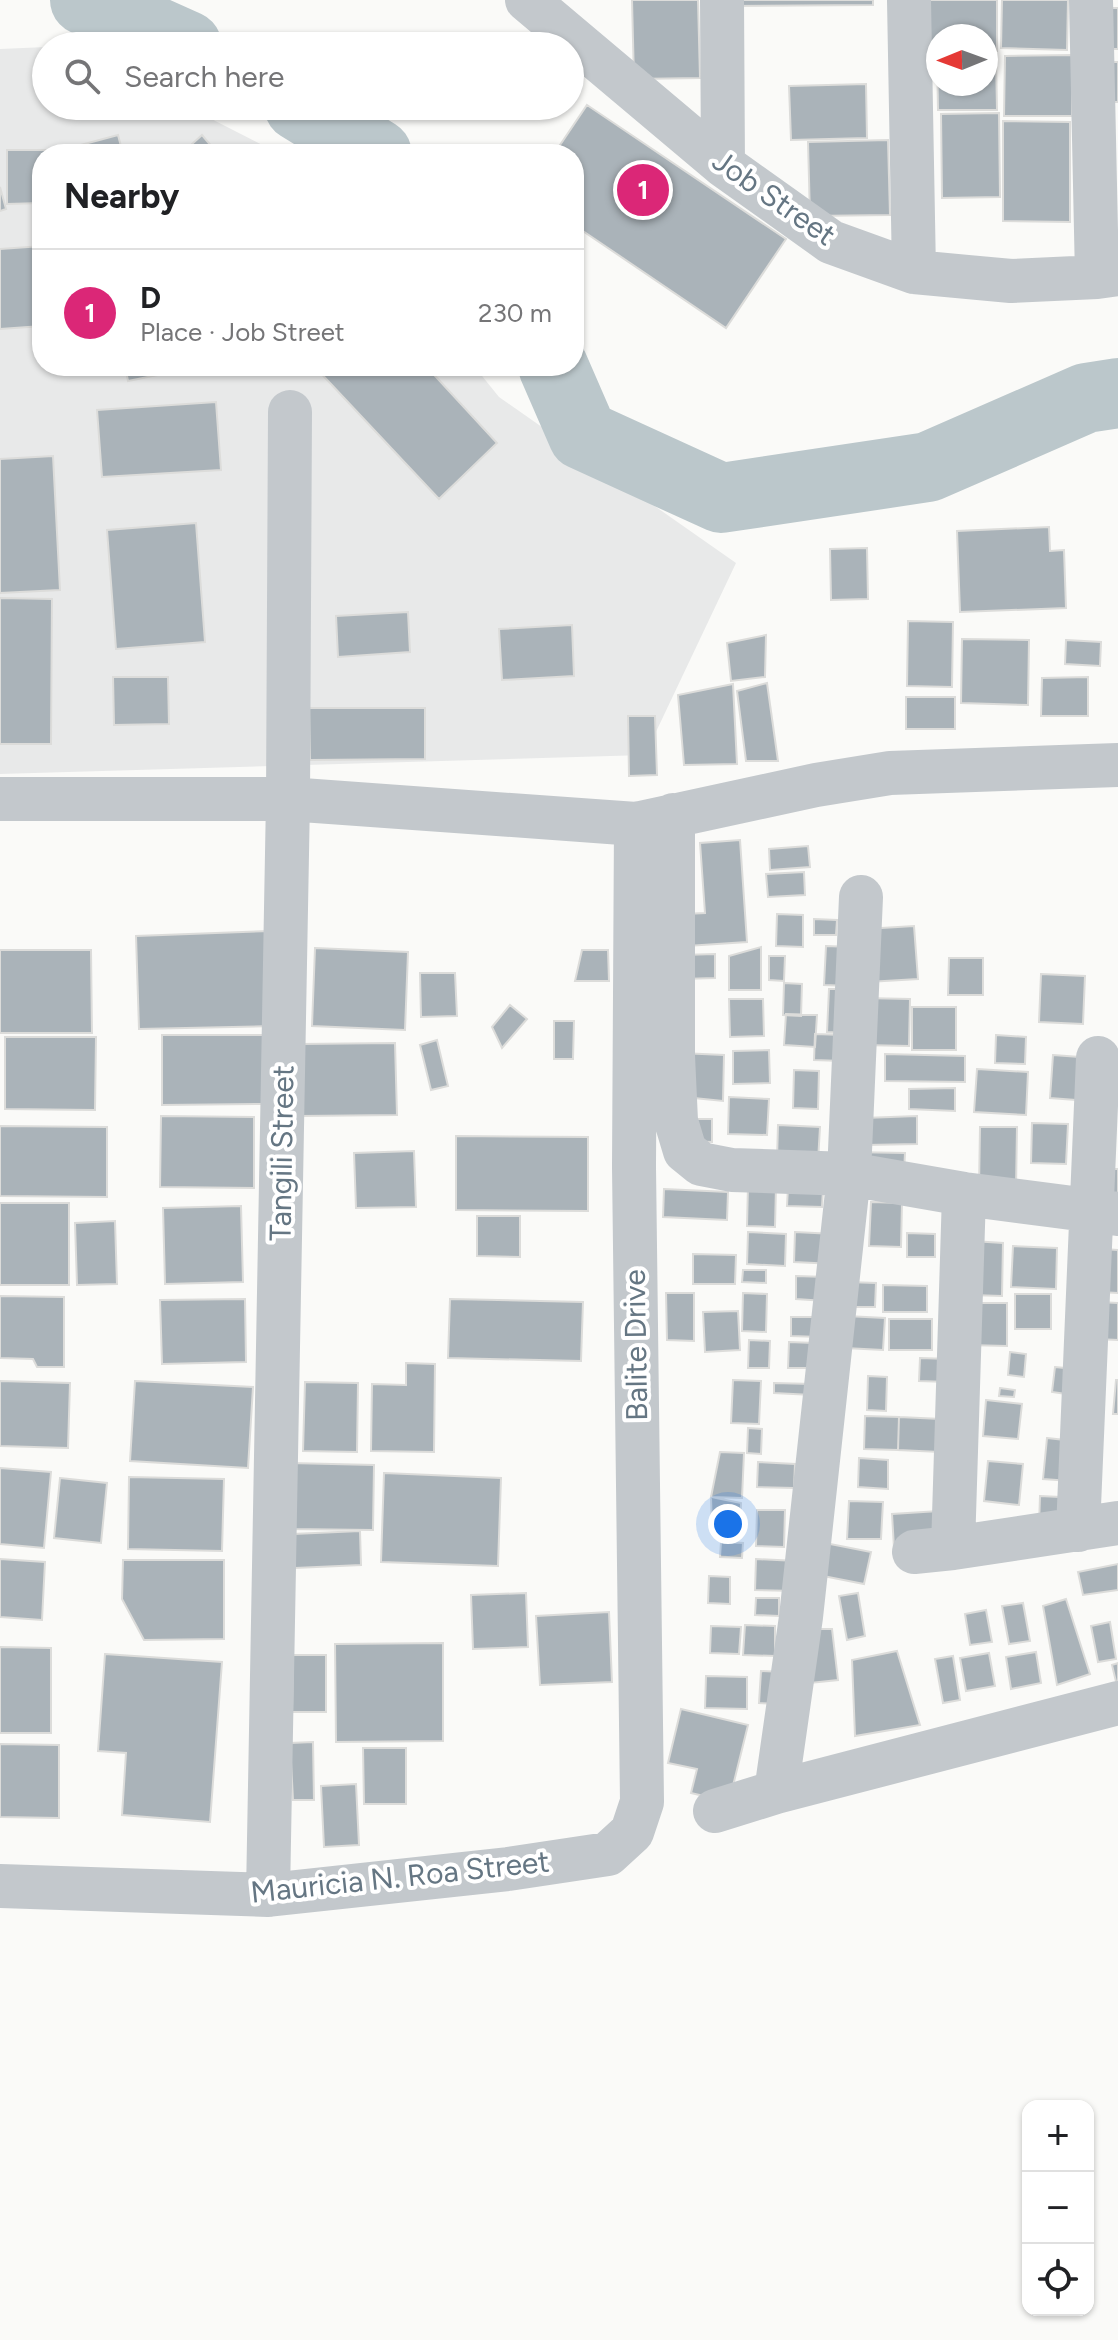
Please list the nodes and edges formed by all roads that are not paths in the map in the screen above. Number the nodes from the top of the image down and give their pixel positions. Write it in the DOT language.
graph roads {
  1 [pos="722,0"];
  2 [pos="909,0"];
  3 [pos="1091,0"];
  4 [pos="546,8"];
  5 [pos="571,32"];
  6 [pos="584,44"];
  7 [pos="723,165"];
  8 [pos="914,272"];
  9 [pos="1108,275"];
  10 [pos="290,412"];
  11 [pos="1118,765"];
  12 [pos="0,799"];
  13 [pos="288,799"];
  14 [pos="654,820"];
  15 [pos="861,897"];
  16 [pos="1098,1058"];
  17 [pos="849,1174"];
  18 [pos="964,1194"];
  19 [pos="1105,1213"];
  20 [pos="1098,1527"];
  21 [pos="1118,1703"];
  22 [pos="776,1792"];
  23 [pos="715,1811"];
  24 [pos="608,1854"];
  25 [pos="0,1886"];
  26 [pos="268,1895"];
  1 -- 7 [label="street"];
  2 -- 8 [label="street"];
  3 -- 9 [label="street"];
  4 -- 5 [label="street, Job Street"];
  6 -- 7 [label="street, Job Street"];
  7 -- 8 [label="street, Job Street"];
  8 -- 9 [label="street, Job Street"];
  10 -- 13 [label="street, Tangili Street"];
  11 -- 14 [label="street"];
  12 -- 13 [label="street"];
  13 -- 14 [label="street"];
  13 -- 26 [label="street, Tangili Street"];
  14 -- 17 [label="street"];
  14 -- 24 [label="street, Balite Drive"];
  15 -- 17 [label="street"];
  16 -- 19 [label="street"];
  17 -- 18 [label="street"];
  17 -- 22 [label="street"];
  18 -- 19 [label="street"];
  18 -- 20 [label="street"];
  19 -- 20 [label="street"];
  21 -- 22 [label="street"];
  22 -- 23 [label="street"];
  24 -- 26 [label="street, Mauricia N. Roa Street"];
  25 -- 26 [label="street, Mauricia N. Roa Street"];
}
